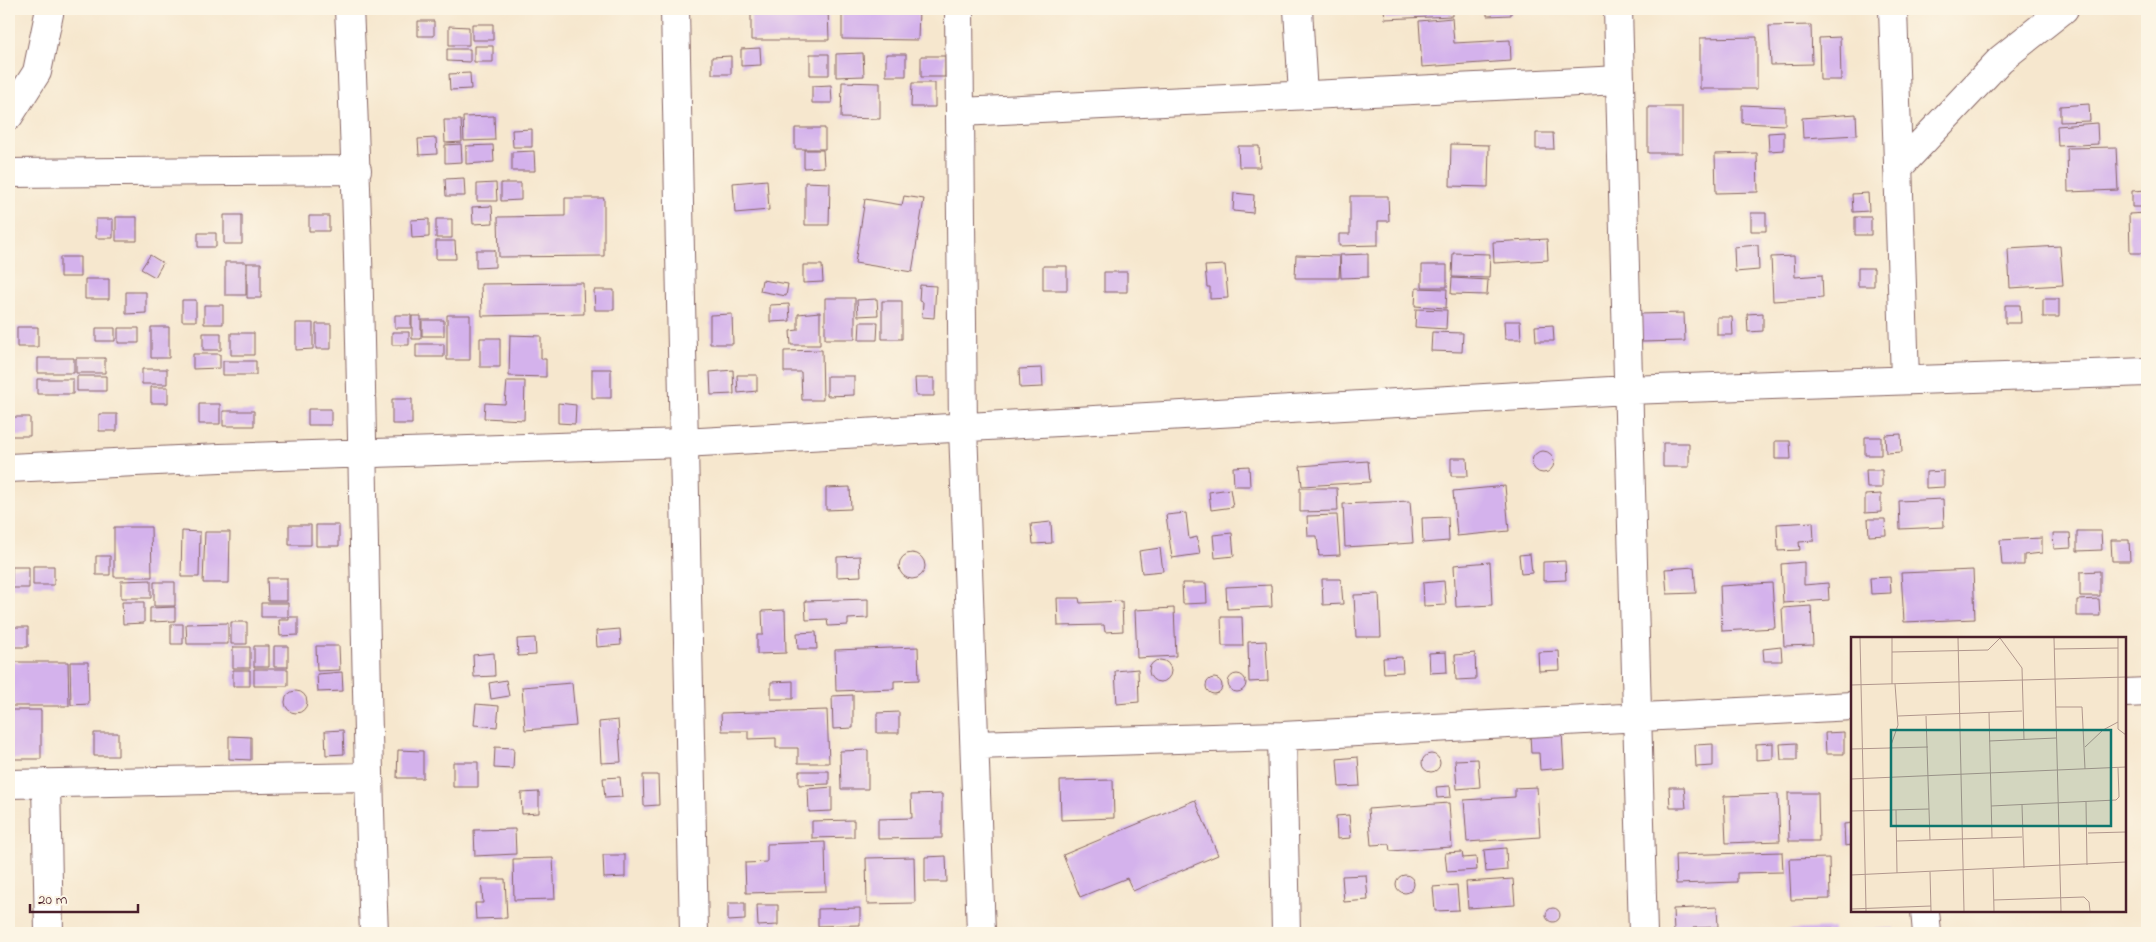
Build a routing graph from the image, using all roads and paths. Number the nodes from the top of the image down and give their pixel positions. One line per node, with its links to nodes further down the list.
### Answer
1 (50, 9): 12 (street)
2 (349, 9): 14 (street)
3 (675, 9): 20 (street)
4 (959, 9): 11 (street)
5 (1298, 9): 10 (street)
6 (1618, 9): 9 (street)
7 (1893, 9): 13 (street)
8 (2064, 9): 13 (street)
9 (1620, 80): 10 (street); 18 (street)
10 (1303, 95): 11 (street)
11 (960, 112): 19 (street)
12 (9, 116)
13 (1898, 168): 17 (street)
14 (357, 170): 15 (street); 21 (street)
15 (9, 174)
16 (2147, 372): 17 (street)
17 (1905, 379): 18 (street)
18 (1628, 390): 19 (street); 26 (street)
19 (963, 428): 20 (street); 28 (street)
20 (683, 443): 21 (street); 35 (street)
21 (363, 454): 22 (street); 29 (street)
22 (9, 468)
23 (2147, 692): 24 (street)
24 (2126, 693)
25 (1851, 706): 26 (street)
26 (1636, 717): 27 (street); 38 (street)
27 (1282, 736): 28 (street); 37 (street)
28 (976, 745): 36 (street)
29 (368, 776): 30 (street); 34 (street)
30 (46, 783): 31 (street); 33 (street)
31 (9, 784)
32 (1925, 912): 39 (street)
33 (49, 933)
34 (374, 933)
35 (694, 933)
36 (981, 933)
37 (1286, 933)
38 (1643, 933)
39 (1927, 933)

